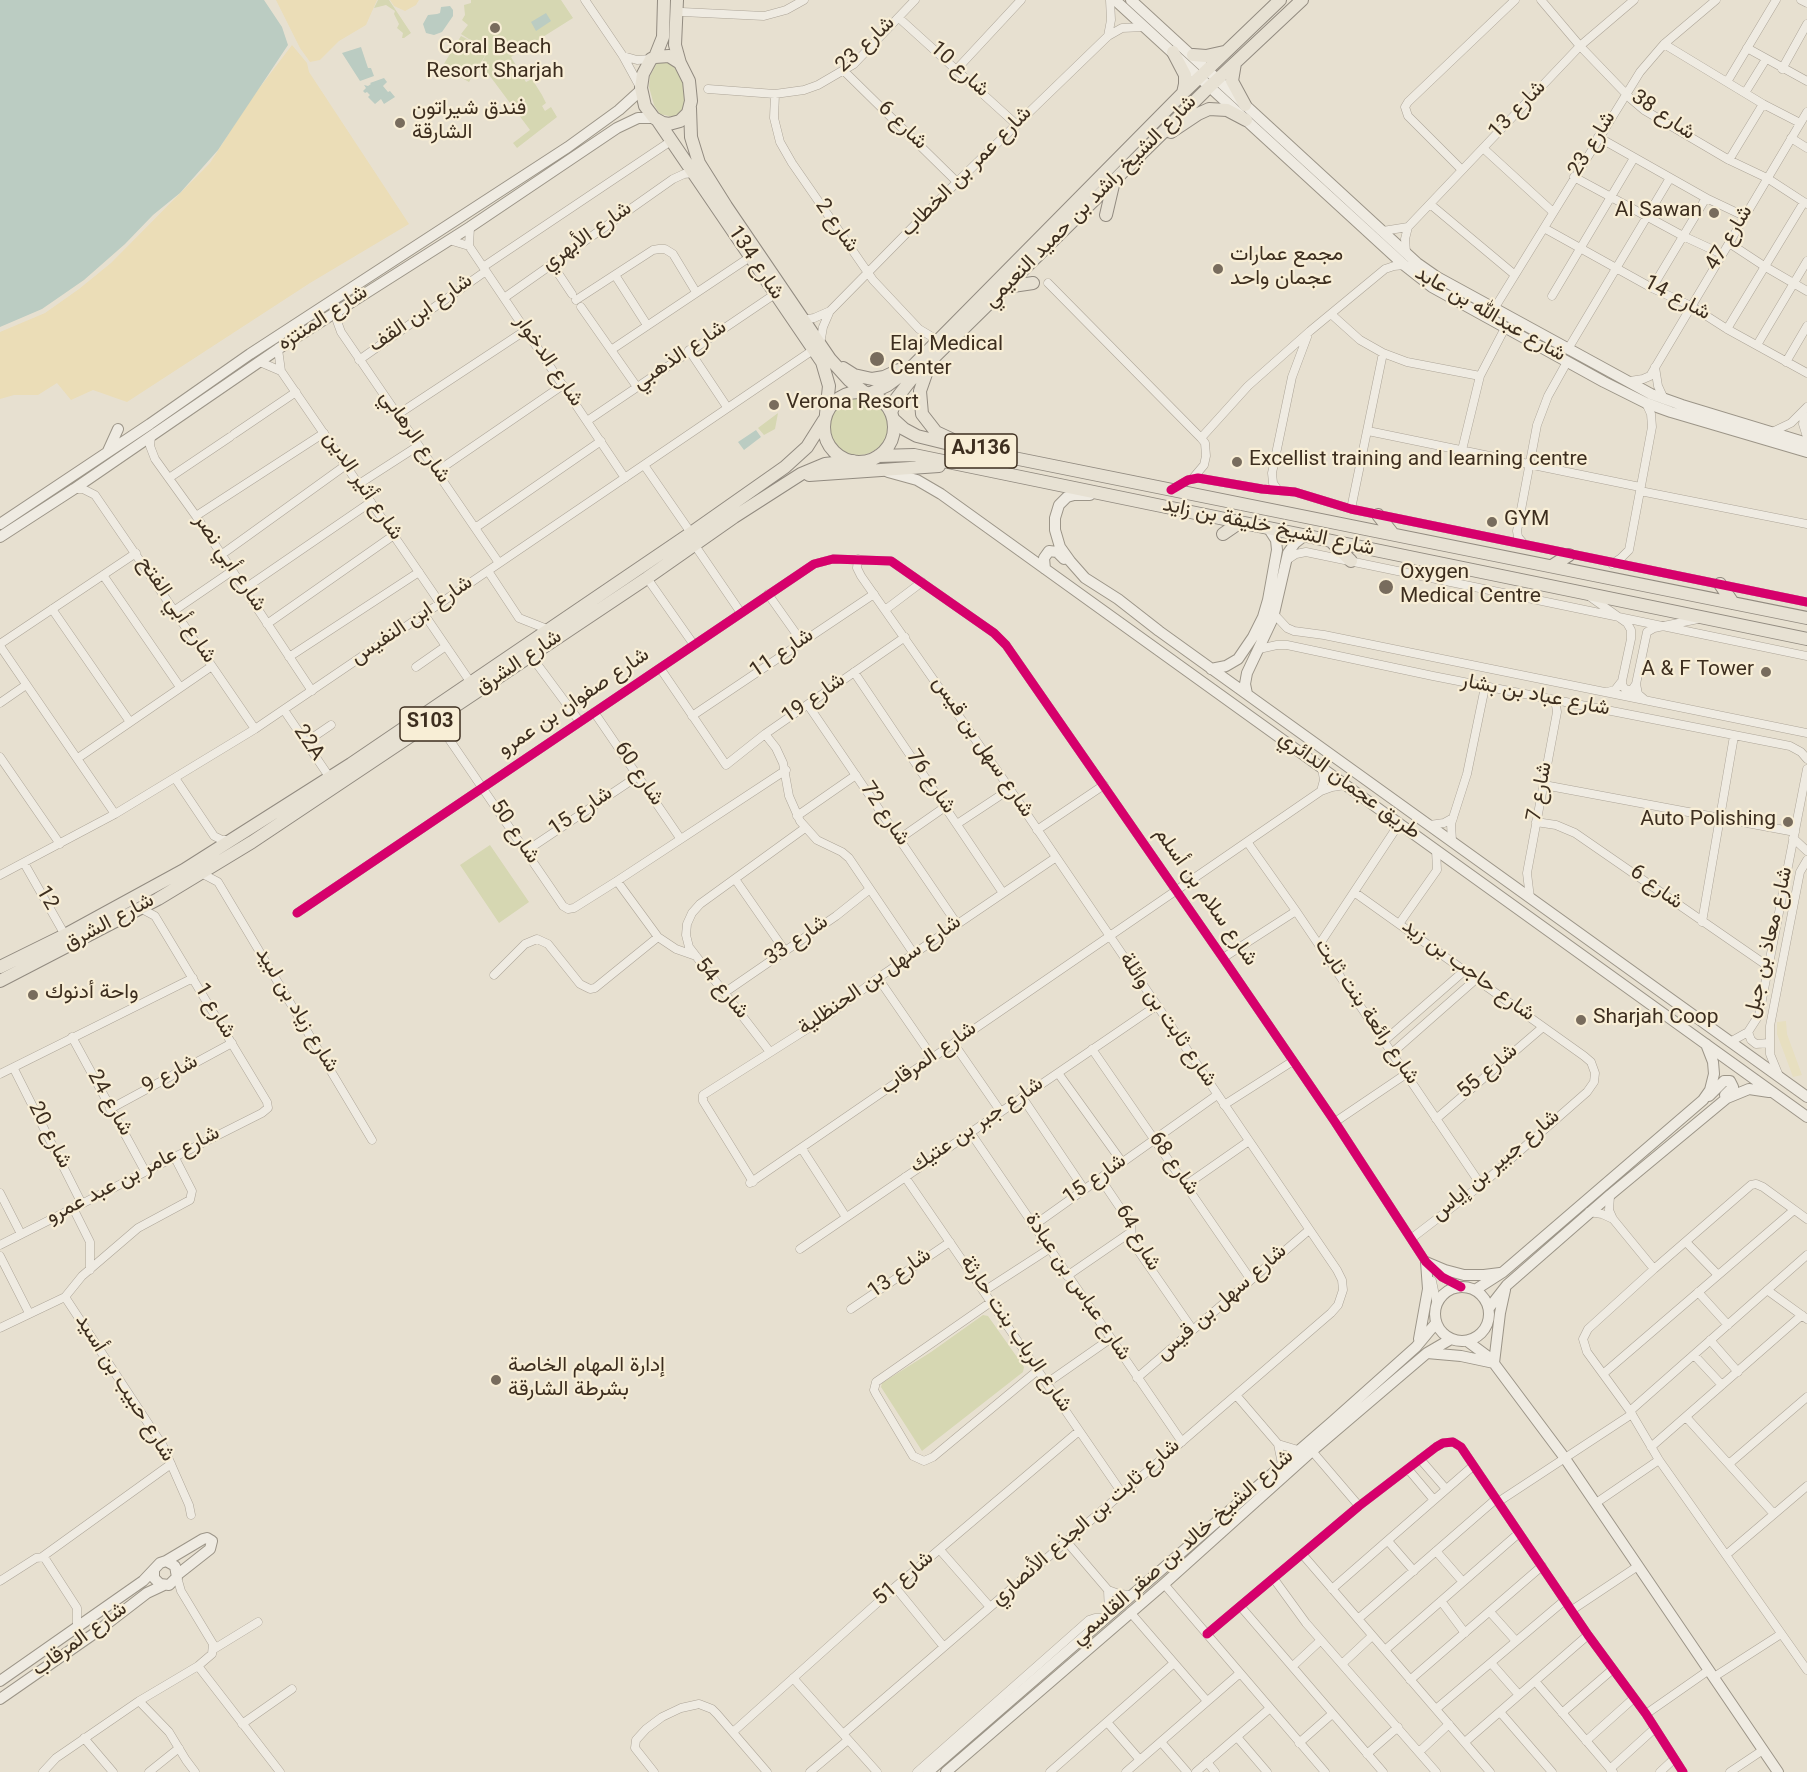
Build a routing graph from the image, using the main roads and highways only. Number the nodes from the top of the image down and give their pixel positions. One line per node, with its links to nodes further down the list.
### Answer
1 (664, 0): 11 (main road)
2 (677, 0): 13 (main road)
3 (1113, 0): 8 (main road, شارع عبدالله بن عابد)
4 (1131, 0): 10 (main road, شارع عبدالله بن عابد)
5 (1302, 0): 12 (main road, شارع الشيخ راشد بن حميد النعيمي)
6 (1276, 2): 9 (main road, شارع الشيخ راشد بن حميد النعيمي)
7 (682, 6): 24 (main road)
8 (1173, 52): 14 (main road, شارع عبدالله بن عابد); 17 (main road)
9 (1225, 52): 10 (main road); 14 (main road, شارع الشيخ راشد بن حميد النعيمي)
10 (1193, 56): 14 (main road, شارع عبدالله بن عابد)
11 (653, 58): 13 (main road); 16 (main road)
12 (1236, 62): 15 (main road, شارع الشيخ راشد بن حميد النعيمي); 18 (main road)
13 (680, 63): 19 (main road)
14 (1203, 73): 15 (main road, شارع عبدالله بن عابد); 17 (main road, شارع الشيخ راشد بن حميد النعيمي)
15 (1214, 83): 18 (main road, شارع عبدالله بن عابد); 21 (main road, شارع عبدالله بن عابد); 22 (main road, شارع الشيخ راشد بن حميد النعيمي)
16 (641, 89): 20 (main road); 23 (main road, شارع المنتزه)
17 (1183, 93): 30 (main road, شارع الشيخ راشد بن حميد النعيمي)
18 (1245, 105): 38 (main road, شارع عبدالله بن عابد)
19 (690, 108): 20 (main road); 24 (main road, شارع 134)
20 (656, 119): 24 (main road, شارع 134); 26 (main road, شارع المنتزه)
21 (1246, 120): 22 (main road); 39 (main road, شارع عبدالله بن عابد)
22 (1154, 141): 25 (main road, شارع الشيخ راشد بن حميد النعيمي)
23 (533, 170): 26 (main road); 40 (main road, شارع المنتزه)
24 (698, 172): 31 (main road, شارع 134); 31 (main road, شارع 134)
25 (1114, 180): 27 (main road); 29 (main road, شارع الشيخ راشد بن حميد النعيمي)
26 (496, 210): 49 (main road, شارع المنتزه)
27 (1106, 215)
28 (1033, 283): 29 (main road)
29 (1006, 287): 33 (main road, شارع الشيخ راشد بن حميد النعيمي)
30 (976, 301): 32 (main road); 34 (main road, شارع الشيخ راشد بن حميد النعيمي)
31 (817, 347): 32 (main road, شارع 134); 36 (main road, شارع 134)
32 (830, 358): 34 (main road, شارع 134)
33 (934, 358): 35 (main road, شارع الشيخ راشد بن حميد النعيمي); 44 (main road)
34 (867, 393): 35 (main road); 36 (main road)
35 (892, 416): 41 (main road); 44 (main road, شارع الشيخ خليفة بن زايد / AJ136)
36 (825, 417): 42 (main road); 61 (main road, شارع الشرق / S103)
37 (118, 429): 40 (main road)
38 (1807, 442)
39 (1807, 452)
40 (105, 454): 43 (main road, شارع المنتزه)
41 (878, 456): 42 (main road); 46 (main road, شارع الشيخ خليفة بن زايد / AJ136)
42 (854, 461): 48 (main road, شارع الشرق / S103)
43 (81, 469): 49 (main road); 51 (main road, شارع المنتزه)
44 (1074, 470): 46 (main road); 58 (main road, شارع الشيخ خليفة بن زايد / AJ136)
45 (882, 471): 47 (main road); 48 (main road); 67 (main road, طريق عجمان الدائري)
46 (996, 472): 47 (main road, شارع الشيخ خليفة بن زايد / AJ136)
47 (1037, 480): 50 (main road, شارع الشيخ خليفة بن زايد / AJ136)
48 (788, 482): 61 (main road, شارع الشرق / S103)
49 (74, 489): 53 (main road, شارع المنتزه)
50 (1109, 495): 54 (main road, شارع الشيخ خليفة بن زايد / AJ136); 68 (main road, طريق عجمان الدائري)
51 (34, 501): 53 (main road); 55 (main road, شارع المنتزه)
52 (1378, 515): 58 (main road)
53 (23, 521): 60 (main road, شارع المنتزه)
54 (1239, 523): 56 (main road, شارع الشيخ خليفة بن زايد / AJ136); 57 (main road)
55 (0, 524)
56 (1269, 529): 59 (main road, شارع الشيخ خليفة بن زايد / AJ136); 65 (main road)
57 (1223, 534)
58 (1393, 534): 66 (main road, شارع الشيخ خليفة بن زايد / AJ136)
59 (1304, 536): 62 (main road, شارع الشيخ خليفة بن زايد / AJ136); 65 (main road)
60 (0, 537)
61 (693, 539): 74 (main road, شارع الشرق / S103); 76 (main road, شارع الشرق / S103)
62 (1332, 542): 64 (main road); 75 (main road, شارع الشيخ خليفة بن زايد / AJ136)
63 (1569, 555): 66 (main road)
64 (1351, 561)
65 (1282, 565): 77 (main road); 79 (main road)
66 (1552, 566): 70 (main road, شارع الشيخ خليفة بن زايد / AJ136)
67 (1045, 569): 68 (main road); 83 (main road, طريق عجمان الدائري)
68 (1091, 582): 78 (main road, طريق عجمان الدائري)
69 (1720, 584): 70 (main road)
70 (1732, 603): 71 (main road, شارع الشيخ خليفة بن زايد / AJ136)
71 (1759, 608): 72 (main road, شارع الشيخ خليفة بن زايد); 73 (main road, شارع الشيخ خليفة بن زايد / AJ136)
72 (1807, 614)
73 (1807, 618)
74 (542, 633): 76 (main road); 81 (main road, شارع الشرق / S103)
75 (1805, 639)
76 (531, 656): 82 (main road, شارع الشرق / S103)
77 (1234, 662): 78 (main road); 79 (main road)
78 (1211, 669): 80 (main road, طريق عجمان الدائري)
79 (1247, 673): 80 (main road)
80 (1247, 694): 85 (main road, طريق عجمان الدائري)
81 (0, 967)
82 (0, 981)
83 (1705, 1043): 84 (main road, طريق عجمان الدائري); 86 (main road)
84 (1776, 1095): 87 (main road); 88 (main road, طريق عجمان الدائري)
85 (1807, 1097)
86 (1702, 1100): 87 (main road); 89 (main road)
87 (1711, 1111): 90 (main road)
88 (1807, 1117)
89 (1503, 1272): 91 (main road); 97 (main road)
90 (1506, 1285): 92 (main road); 99 (main road)
91 (1475, 1290): 92 (main road); 93 (main road)
92 (1488, 1308): 94 (main road)
93 (1436, 1323): 95 (main road); 97 (main road, شارع الشيخ خالد بن صقر القاسمي)
94 (1486, 1326): 96 (main road); 99 (main road)
95 (1451, 1339): 96 (main road); 98 (main road, شارع الشيخ خالد بن صقر القاسمي)
96 (1467, 1341): 99 (main road)
97 (1416, 1347): 100 (main road, شارع الشيخ خالد بن صقر القاسمي)
98 (1427, 1353): 99 (main road); 102 (main road, شارع الشيخ خالد بن صقر القاسمي)
99 (1494, 1363): 110 (main road)
100 (1192, 1542): 102 (main road); 108 (main road, شارع الشيخ خالد بن صقر القاسمي)
101 (166, 1562): 103 (main road); 104 (main road); 104 (main road)
102 (1185, 1564): 109 (main road, شارع الشيخ خالد بن صقر القاسمي)
103 (154, 1570): 105 (main road); 106 (main road, شارع المرقاب)
104 (177, 1576): 105 (main road)
105 (165, 1585): 107 (main road, شارع المرقاب)
106 (0, 1681)
107 (0, 1699)
108 (928, 1772)
109 (946, 1772)
110 (1778, 1772)

